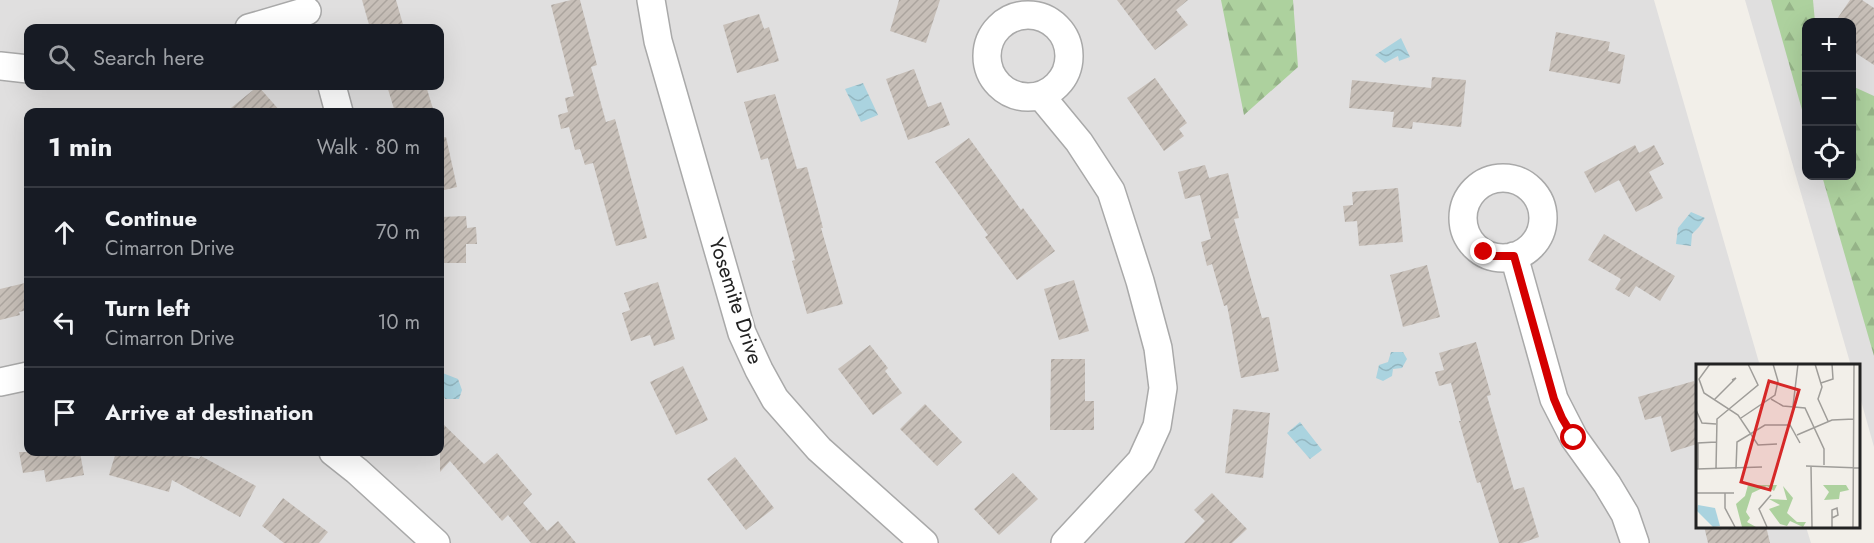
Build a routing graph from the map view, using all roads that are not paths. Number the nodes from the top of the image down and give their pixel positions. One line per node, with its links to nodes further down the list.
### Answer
1 (651, 0): 14 (street, Yosemite Drive)
2 (308, 13): 3 (street)
3 (265, 24)
4 (0, 66): 5 (street)
5 (24, 69)
6 (333, 90): 8 (street)
7 (1041, 96): 15 (street)
8 (338, 108)
9 (1514, 256): 16 (street)
10 (24, 377): 11 (street)
11 (0, 382)
12 (338, 456): 13 (street)
13 (436, 543)
14 (924, 543)
15 (1065, 543)
16 (1635, 543)

